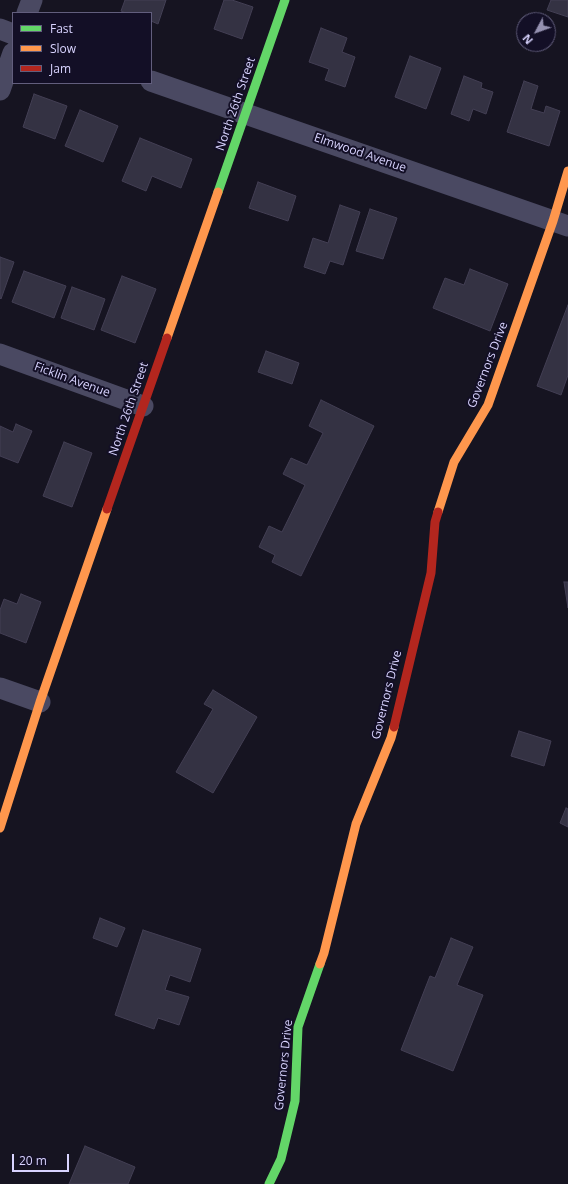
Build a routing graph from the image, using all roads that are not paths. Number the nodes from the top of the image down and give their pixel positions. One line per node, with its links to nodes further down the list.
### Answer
1 (32, 0): 3 (street)
2 (286, 0): 9 (street, North 26th Street)
3 (27, 12)
4 (0, 29): 5 (street)
5 (12, 34)
6 (12, 56): 8 (street)
7 (152, 81): 9 (street, Elmwood Avenue)
8 (0, 90)
9 (246, 114): 11 (street, Elmwood Avenue); 13 (street, North 26th Street)
10 (568, 171): 11 (street, Governors Drive)
11 (560, 223): 17 (street, Governors Drive)
12 (0, 354): 13 (street, Ficklin Avenue)
13 (143, 406): 15 (street, North 26th Street)
14 (0, 688): 15 (street)
15 (40, 702): 16 (street, North 26th Street)
16 (0, 828)
17 (269, 1184)

